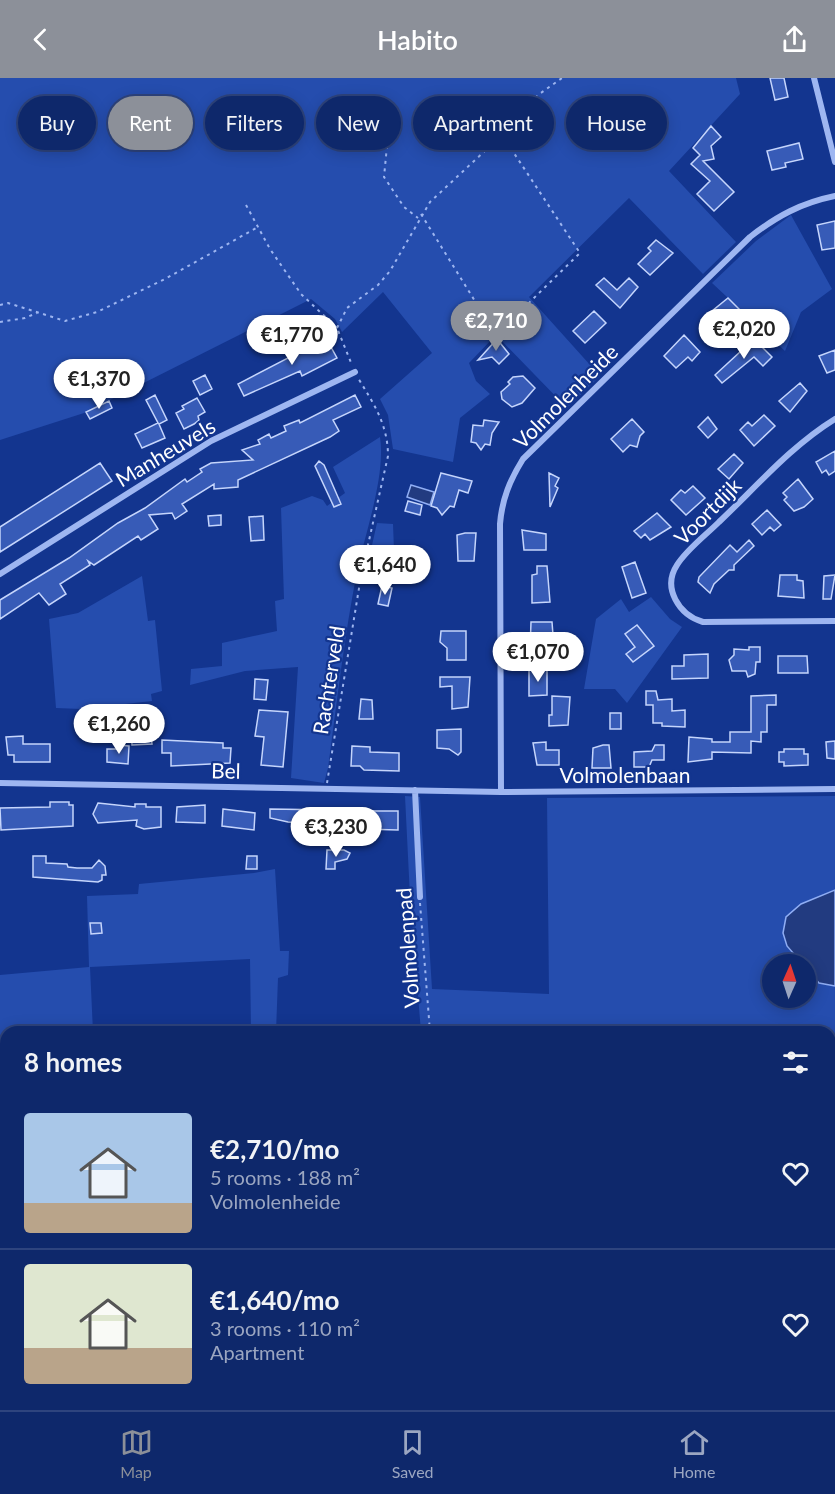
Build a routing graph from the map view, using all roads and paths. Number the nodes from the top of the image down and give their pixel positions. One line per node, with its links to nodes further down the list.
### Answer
1 (562, 78): 3 (path)
2 (814, 78): 7 (street)
3 (537, 96)
4 (387, 150): 11 (path)
5 (486, 150): 10 (path)
6 (512, 150): 10 (path)
7 (835, 162)
8 (835, 196): 25 (street, Volmolenheide)
9 (246, 205): 12 (path)
10 (421, 214): 11 (path)
11 (418, 218): 16 (path)
12 (258, 227): 14 (path); 16 (path)
13 (0, 305): 14 (path)
14 (37, 313): 15 (path)
15 (0, 322)
16 (337, 328): 17 (path, Rachterveld)
17 (355, 372): 19 (street, Manheuvels); 22 (path, Rachterveld)
18 (835, 419): 20 (street, Voortdijk)
19 (0, 574)
20 (835, 621)
21 (0, 783): 22 (street, Bel)
22 (326, 788): 24 (street, Bel)
23 (835, 789): 25 (street, Volmolenbaan)
24 (415, 790): 25 (street, Volmolenbaan); 26 (street, Volmolenpad)
25 (501, 792)
26 (420, 897): 27 (path, Volmolenpad)
27 (430, 1026)

